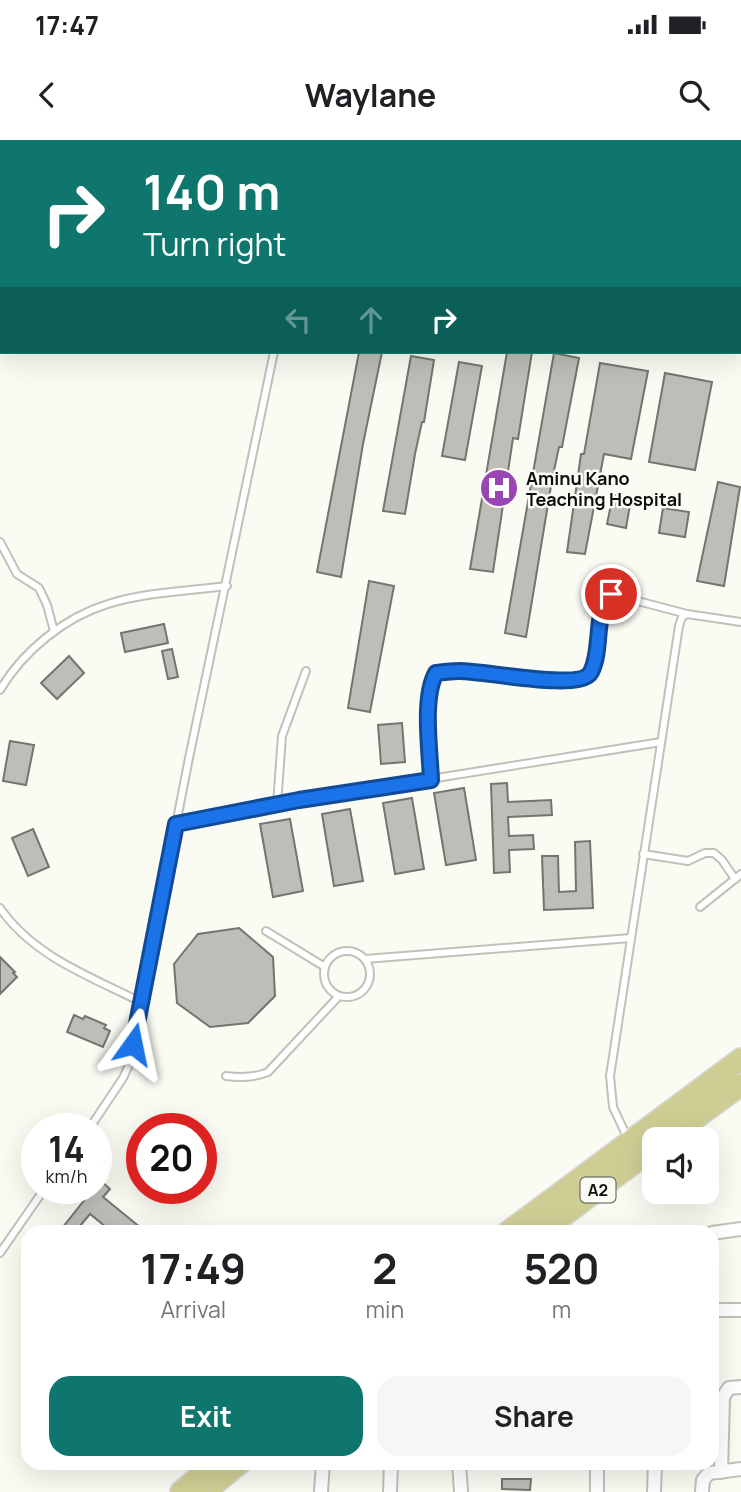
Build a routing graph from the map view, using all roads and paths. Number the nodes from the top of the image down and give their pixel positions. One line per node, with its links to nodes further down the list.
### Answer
1 (274, 354): 3 (lane)
2 (0, 542): 6 (lane)
3 (226, 586): 6 (lane); 12 (lane)
4 (687, 614): 5 (lane); 9 (lane); 10 (lane)
5 (741, 622)
6 (54, 631): 8 (lane)
7 (306, 671): 11 (lane)
8 (0, 690)
9 (661, 742): 10 (lane); 13 (lane)
10 (431, 780): 11 (lane)
11 (277, 804): 12 (lane)
12 (176, 824): 22 (lane)
13 (643, 854): 14 (lane); 18 (lane)
14 (738, 876): 15 (lane)
15 (700, 907)
16 (0, 908): 22 (lane)
17 (266, 931): 20 (lane)
18 (631, 938): 19 (lane); 28 (lane)
19 (365, 959): 20 (lane); 21 (lane)
20 (325, 967): 21 (lane)
21 (339, 996): 24 (lane)
22 (141, 1002): 26 (lane)
23 (741, 1059): 28 (highway, A2)
24 (226, 1076)
25 (741, 1085): 27 (highway)
26 (100, 1113)
27 (683, 1127)
28 (629, 1142): 31 (highway, A2)
29 (642, 1158): 32 (highway, A2)
30 (34, 1204): 35 (lane)
31 (517, 1225)
32 (551, 1225)
33 (741, 1229): 34 (street)
34 (719, 1232)
35 (0, 1253)
36 (719, 1310): 37 (street)
37 (741, 1310)
38 (741, 1387): 47 (street)
39 (741, 1469): 47 (street)
40 (207, 1470): 48 (highway)
41 (232, 1470): 49 (highway)
42 (323, 1470): 50 (street)
43 (391, 1470): 51 (street)
44 (459, 1470): 52 (street)
45 (597, 1470): 53 (street)
46 (654, 1470): 54 (street)
47 (721, 1472): 55 (street)
48 (181, 1492)
49 (205, 1492)
50 (321, 1492)
51 (390, 1492)
52 (461, 1492)
53 (597, 1492)
54 (654, 1492)
55 (702, 1492)

